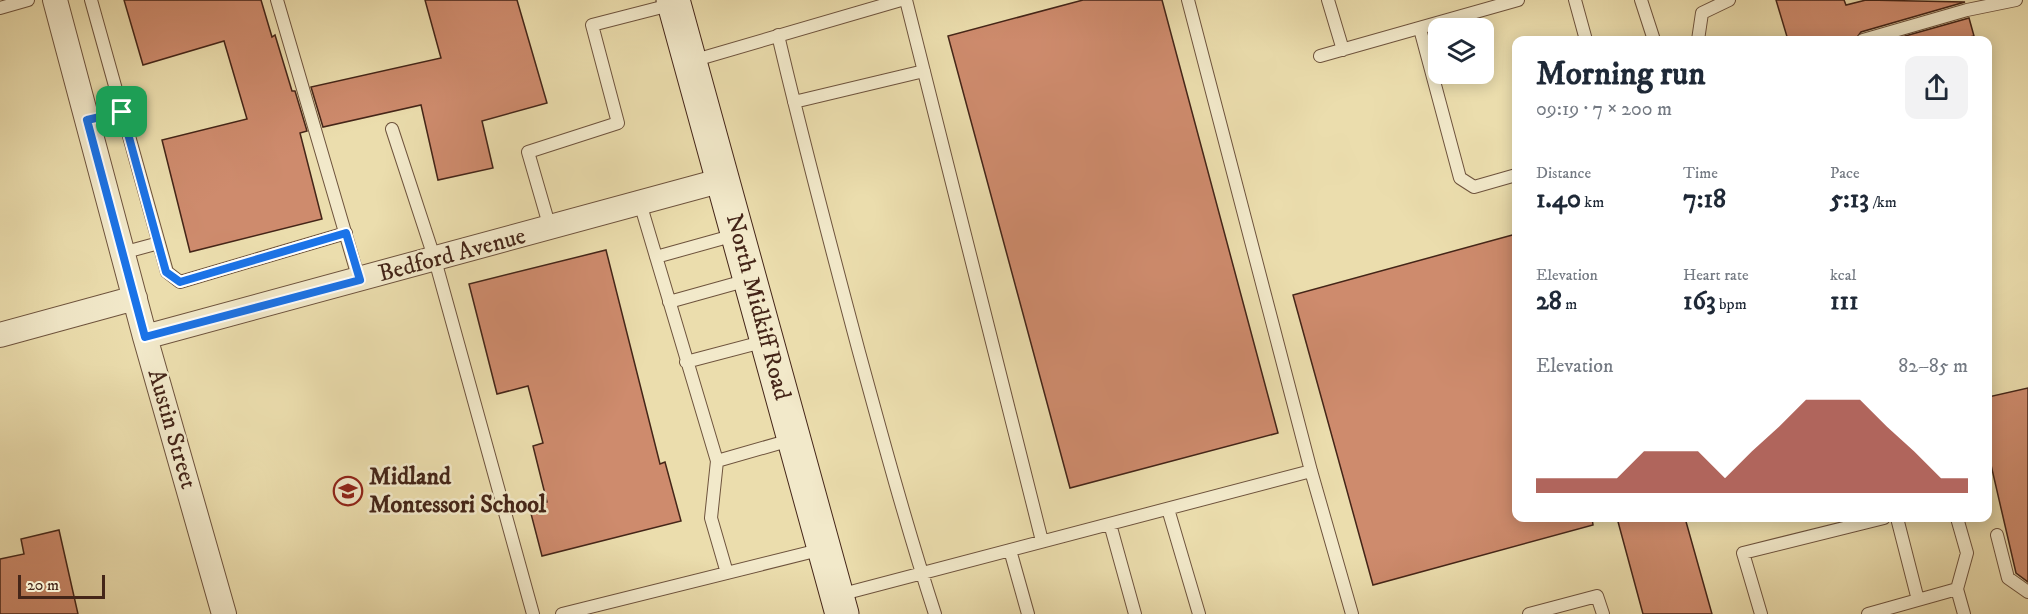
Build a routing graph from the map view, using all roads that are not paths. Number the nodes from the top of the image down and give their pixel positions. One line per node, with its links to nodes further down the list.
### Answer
1 (28, 0): 16 (lane)
2 (55, 0): 29 (street, Austin Street)
3 (91, 0): 28 (lane)
4 (277, 0): 35 (lane)
5 (901, 0): 18 (lane)
6 (906, 0): 26 (lane)
7 (1188, 0): 51 (lane)
8 (1328, 0): 23 (lane)
9 (1518, 0): 17 (lane)
10 (1575, 0): 19 (lane)
11 (1641, 0): 20 (lane)
12 (1729, 0): 21 (lane)
13 (2016, 0): 15 (lane); 22 (lane)
14 (673, 2): 25 (main road, North Midkiff Road); 34 (lane)
15 (2028, 6)
16 (0, 8)
17 (1420, 29): 23 (lane); 31 (lane)
18 (778, 35): 25 (lane); 27 (lane)
19 (1585, 36)
20 (1653, 36)
21 (1699, 36)
22 (1877, 36)
23 (1343, 50): 24 (lane)
24 (1320, 56)
25 (690, 62): 32 (main road, North Midkiff Road)
26 (924, 71): 27 (lane); 58 (lane)
27 (794, 102): 62 (lane)
28 (122, 112): 29 (lane); 37 (lane)
29 (87, 120): 38 (street, Austin Street)
30 (392, 129): 40 (lane)
31 (1512, 176)
32 (723, 180): 33 (street, Bedford Avenue); 36 (main road, North Midkiff Road)
33 (640, 203): 34 (street, Bedford Avenue); 39 (lane)
34 (550, 228): 40 (street, Bedford Avenue)
35 (346, 233): 37 (lane); 42 (lane)
36 (738, 234): 39 (lane); 41 (main road, North Midkiff Road)
37 (159, 243): 38 (lane)
38 (122, 253): 43 (street, Austin Street)
39 (656, 258): 44 (lane)
40 (435, 260): 42 (street, Bedford Avenue); 68 (lane)
41 (750, 279): 44 (lane); 47 (main road, North Midkiff Road)
42 (360, 280): 46 (street, Bedford Avenue)
43 (135, 298): 45 (street); 46 (street, Austin Street)
44 (669, 302): 48 (lane)
45 (0, 335)
46 (145, 337): 67 (street, Austin Street)
47 (767, 340): 48 (lane); 49 (main road, North Midkiff Road)
48 (686, 362): 50 (lane)
49 (794, 439): 50 (lane); 59 (main road, North Midkiff Road)
50 (717, 461): 61 (lane)
51 (1311, 471): 52 (lane); 74 (lane)
52 (1168, 508): 56 (lane); 73 (lane)
53 (1868, 522): 77 (lane)
54 (1898, 522): 65 (lane)
55 (1958, 522): 63 (lane)
56 (1110, 524): 58 (lane); 72 (lane)
57 (1997, 535): 64 (lane)
58 (1042, 542): 60 (lane)
59 (824, 549): 61 (lane); 66 (main road, North Midkiff Road)
60 (1010, 550): 62 (lane); 71 (lane)
61 (727, 573): 69 (lane)
62 (922, 573): 66 (lane); 70 (lane)
63 (1957, 589): 65 (lane); 79 (lane)
64 (2028, 592)
65 (1918, 600): 78 (lane)
66 (840, 605)
67 (224, 614)
68 (533, 614)
69 (562, 614)
70 (935, 614)
71 (1028, 614)
72 (1135, 614)
73 (1198, 614)
74 (1352, 614)
75 (1529, 614): 76 (lane)
76 (1603, 614)
77 (1761, 614)
78 (1868, 614)
79 (1964, 614)

